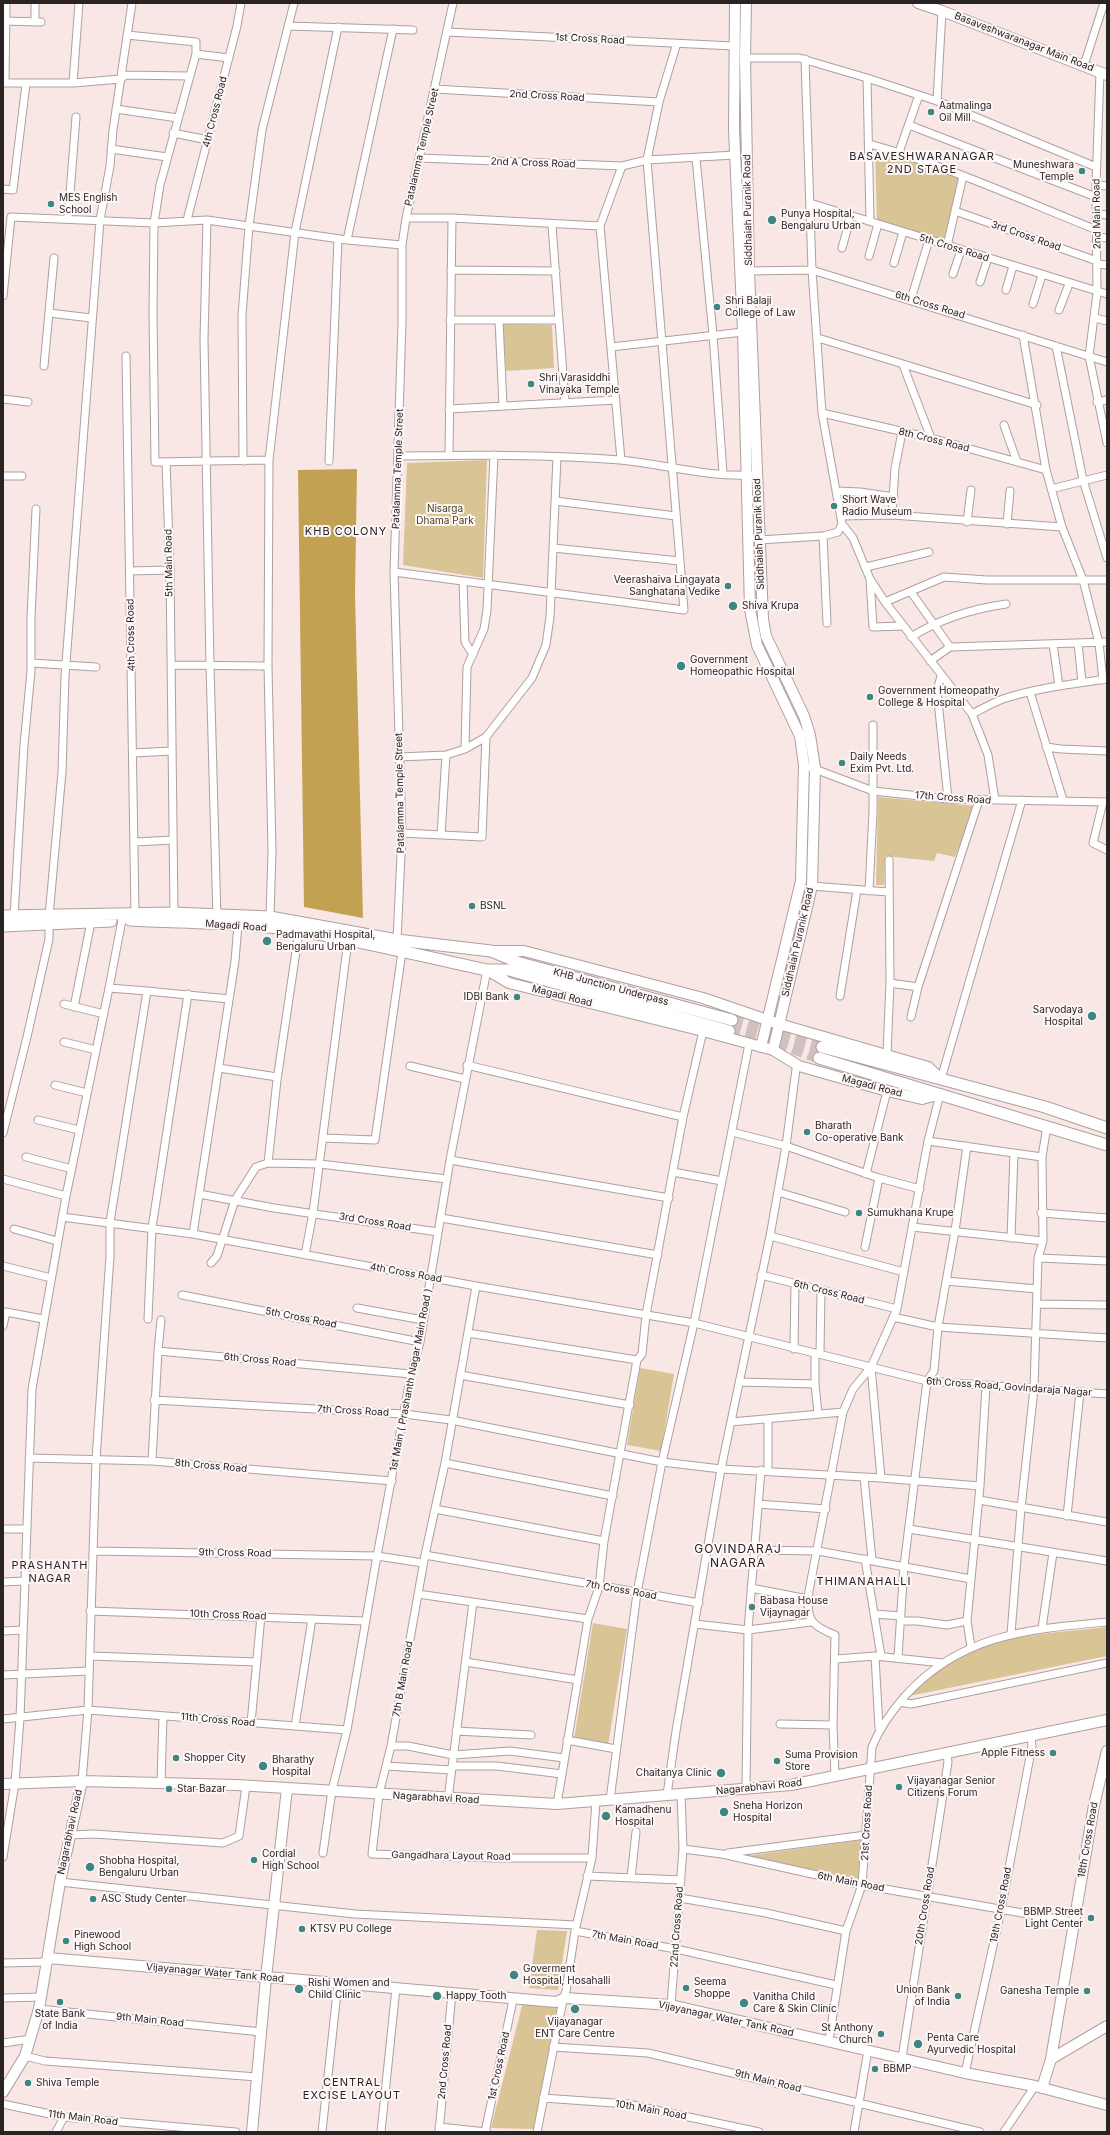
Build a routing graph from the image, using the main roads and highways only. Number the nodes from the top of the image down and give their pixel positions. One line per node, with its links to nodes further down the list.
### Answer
1 (735, 3): 12 (main road, Siddhaiah Puranik Road)
2 (746, 3): 13 (main road, Siddhaiah Puranik Road)
3 (918, 3): 4 (main road, Basaveshwaranagar Main Road)
4 (1103, 73)
5 (8, 917): 7 (main road, Magadi Road)
6 (217, 919): 7 (main road, Magadi Road); 7 (main road, Magadi Road); 9 (main road, Magadi Road); 10 (main road, Magadi Road)
7 (49, 921): 8 (main road, Magadi Road)
8 (3, 926)
9 (491, 951): 11 (main road, KHB Junction Underpass); 12 (main road, Magadi Road)
10 (487, 970): 14 (main road, KHB Junction Underpass); 15 (main road, Magadi Road)
11 (732, 1020)
12 (769, 1020): 13 (main road, Magadi Road); 15 (main road, Siddhaiah Puranik Road)
13 (779, 1024): 17 (main road, Siddhaiah Puranik Road); 19 (main road, Magadi Road)
14 (729, 1031)
15 (762, 1047): 17 (main road, Magadi Road)
16 (822, 1047): 19 (main road)
17 (773, 1050): 20 (main road, Magadi Road)
18 (819, 1058): 20 (main road)
19 (941, 1079): 21 (main road, Magadi Road)
20 (940, 1094): 22 (main road)
21 (1107, 1128)
22 (1107, 1145)
23 (1107, 1720): 28 (main road, Nagarabhavi Road)
24 (1106, 1755): 25 (main road); 32 (main road, 18th Cross Road)
25 (1107, 1771)
26 (82, 1781): 27 (main road); 28 (main road, Nagarabhavi Road); 29 (main road, Nagarabhavi Road)
27 (3, 1784)
28 (287, 1788): 30 (main road)
29 (48, 1960): 30 (main road, Vijayanagar Water Tank Road); 34 (main road, Nagarabhavi Road)
30 (266, 1978): 33 (main road, Vijayanagar Water Tank Road); 36 (main road)
31 (1107, 2026): 32 (main road)
32 (1051, 2059): 33 (main road, 18th Cross Road)
33 (1038, 2087): 35 (main road, Vijayanagar Water Tank Road)
34 (3, 2092)
35 (1107, 2105)
36 (252, 2132)

